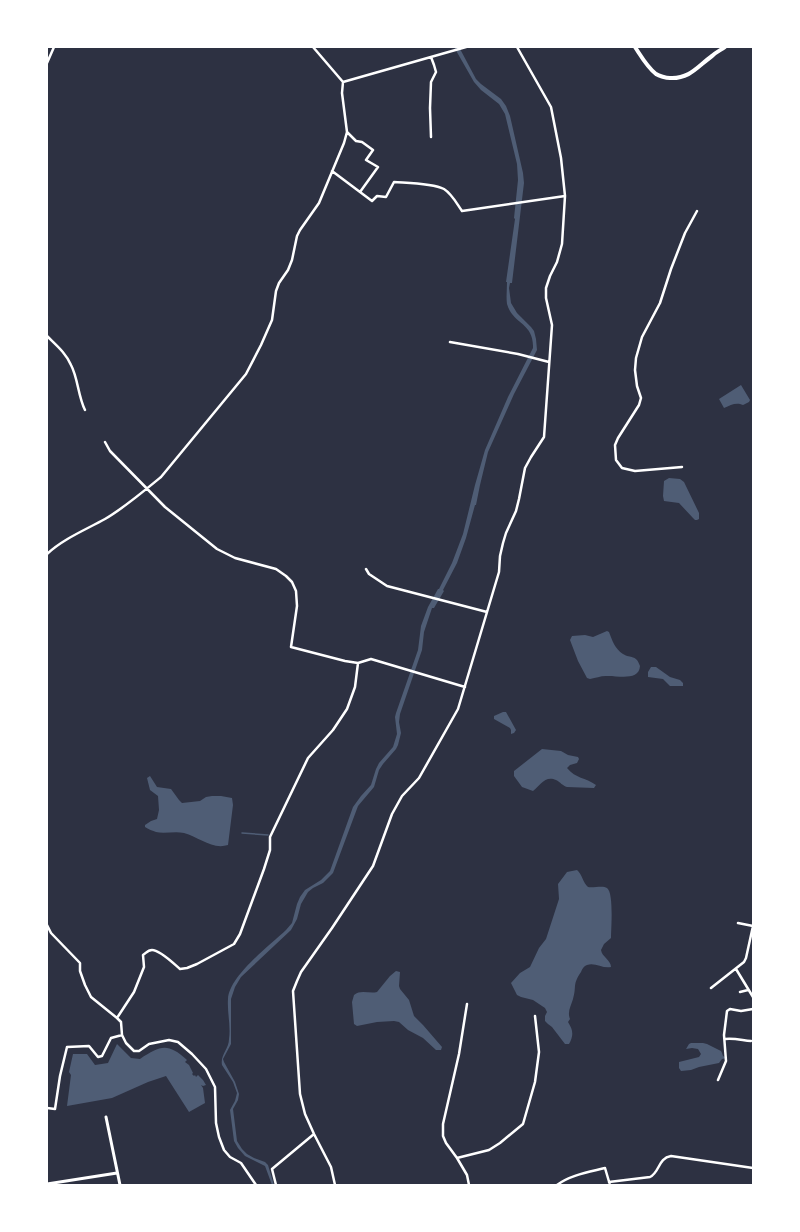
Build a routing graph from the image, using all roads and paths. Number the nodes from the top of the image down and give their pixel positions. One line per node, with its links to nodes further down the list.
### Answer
1 (54, 47): 8 (street)
2 (313, 47): 9 (street)
3 (466, 47): 7 (street)
4 (516, 47): 14 (street)
5 (635, 47): 6 (main road)
6 (725, 47)
7 (431, 57): 9 (street); 11 (street)
8 (47, 63)
9 (343, 82): 10 (street)
10 (347, 132): 12 (street); 13 (street)
11 (431, 137)
12 (332, 171): 13 (street); 22 (street)
13 (360, 192): 14 (street)
14 (566, 196): 18 (street)
15 (697, 212): 21 (street)
16 (47, 336): 19 (street)
17 (450, 342): 18 (street)
18 (549, 362): 25 (street)
19 (85, 410)
20 (105, 442): 22 (street)
21 (682, 467)
22 (147, 488): 23 (street); 26 (street)
23 (47, 554)
24 (366, 569): 25 (street)
25 (487, 612): 27 (street)
26 (358, 663): 27 (street); 39 (street)
27 (465, 688): 46 (street)
28 (738, 923): 30 (street)
29 (47, 925): 39 (street)
30 (753, 926): 31 (street)
31 (736, 969): 32 (street); 33 (street)
32 (711, 988)
33 (748, 990): 34 (street); 35 (street)
34 (740, 992)
35 (753, 997)
36 (468, 1004): 47 (street)
37 (753, 1009): 41 (street)
38 (535, 1016): 47 (street)
39 (117, 1018): 40 (street)
40 (122, 1035): 44 (street); 53 (street)
41 (725, 1038): 42 (street); 43 (street)
42 (751, 1042)
43 (718, 1080)
44 (47, 1108)
45 (106, 1117): 49 (street)
46 (314, 1134): 54 (street); 55 (street)
47 (457, 1158): 56 (street)
48 (753, 1168): 50 (street)
49 (117, 1173): 51 (street); 52 (street)
50 (609, 1183): 57 (street)
51 (47, 1184)
52 (120, 1185)
53 (256, 1185)
54 (276, 1185)
55 (335, 1185)
56 (469, 1185)
57 (557, 1185)

